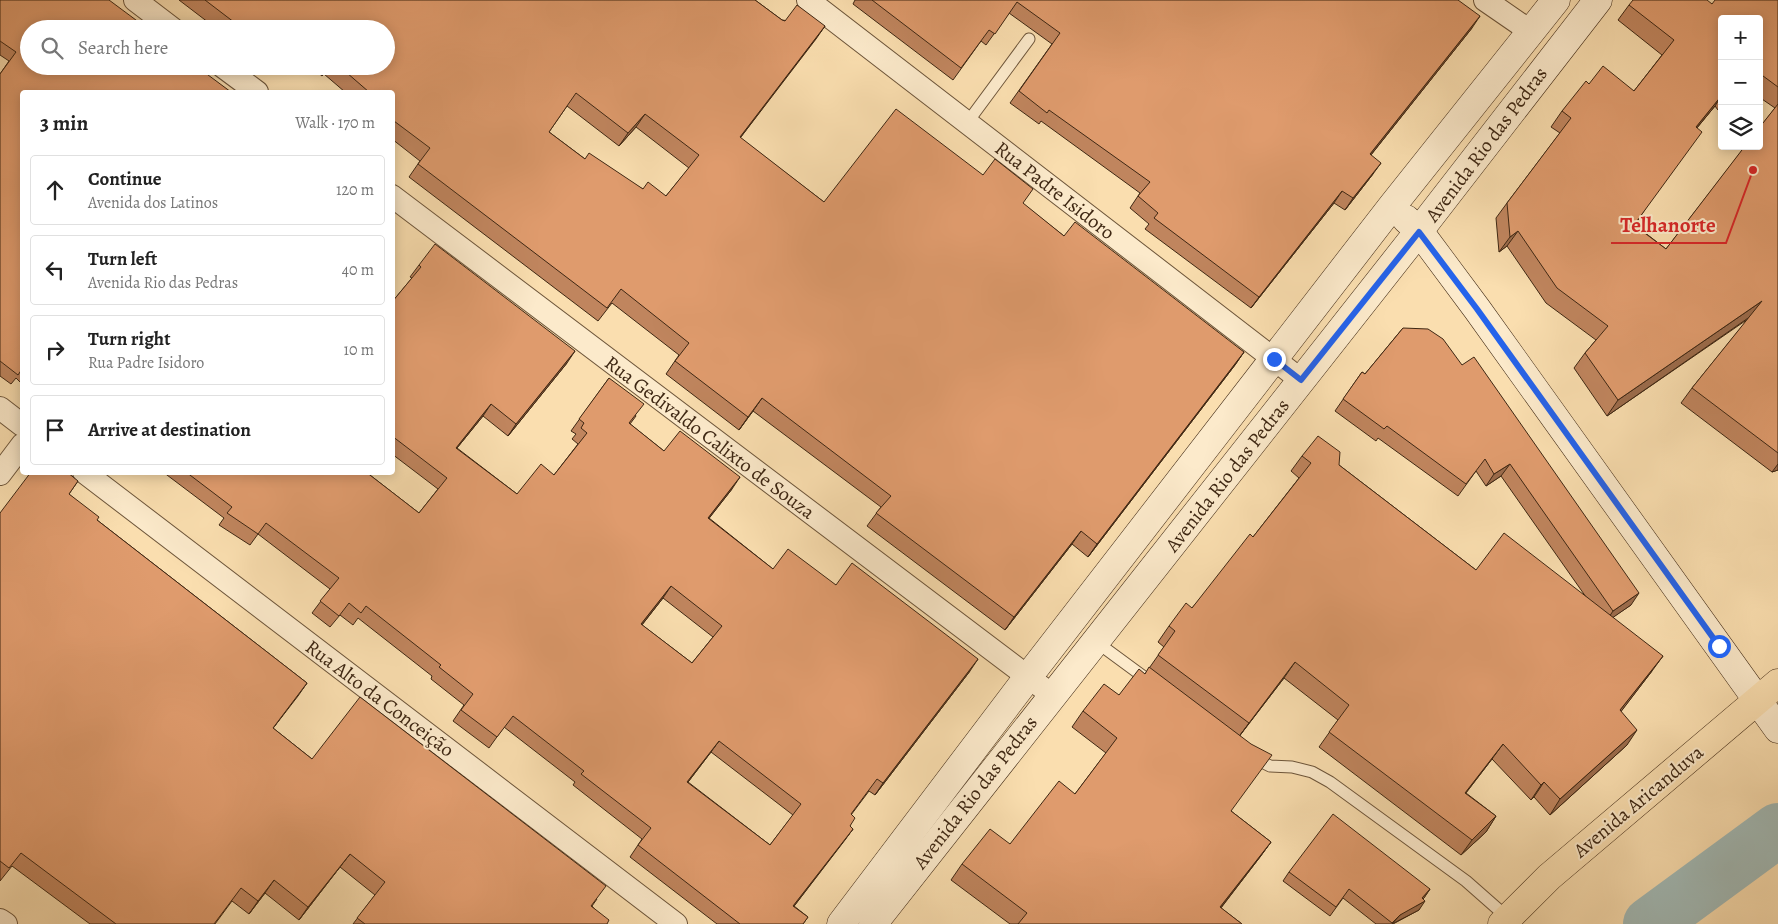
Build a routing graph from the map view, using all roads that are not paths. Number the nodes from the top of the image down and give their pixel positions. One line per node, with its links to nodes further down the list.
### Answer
1 (135, 0): 6 (street)
2 (808, 0): 11 (street, Rua Padre Isidoro)
3 (1485, 0): 7 (street)
4 (1556, 0): 7 (main road, Avenida Rio das Pedras)
5 (1598, 0): 14 (main road, Avenida Rio das Pedras)
6 (161, 20)
7 (1530, 32): 13 (main road, Avenida Rio das Pedras)
8 (1029, 39): 11 (lane)
9 (234, 75): 10 (street)
10 (254, 90)
11 (967, 122): 15 (street, Rua Padre Isidoro)
12 (395, 198): 23 (street, Rua Gedivaldo Calixto de Souza)
13 (1392, 206): 14 (main road); 15 (main road, Avenida Rio das Pedras)
14 (1419, 232): 16 (main road, Avenida Rio das Pedras); 27 (main road)
15 (1274, 359): 16 (street, Rua Padre Isidoro); 23 (main road, Avenida Rio das Pedras)
16 (1301, 380): 22 (main road, Avenida Rio das Pedras)
17 (0, 408): 18 (street)
18 (20, 423)
19 (20, 448): 20 (street)
20 (0, 474)
21 (88, 475): 33 (street, Rua Alto da Conceição)
22 (1095, 641): 25 (lane); 26 (main road, Avenida Rio das Pedras)
23 (1028, 677): 26 (street, Rua Gedivaldo Calixto de Souza); 34 (main road, Avenida Rio das Pedras)
24 (1778, 683): 27 (highway, Avenida Aricanduva)
25 (1158, 688)
26 (1052, 695): 35 (main road, Avenida Rio das Pedras)
27 (1757, 700): 28 (main road); 31 (highway, Avenida Aricanduva)
28 (1778, 729)
29 (1245, 753): 31 (lane)
30 (0, 920): 32 (street)
31 (1505, 921)
32 (6, 924)
33 (676, 924)
34 (841, 924)
35 (872, 924)

